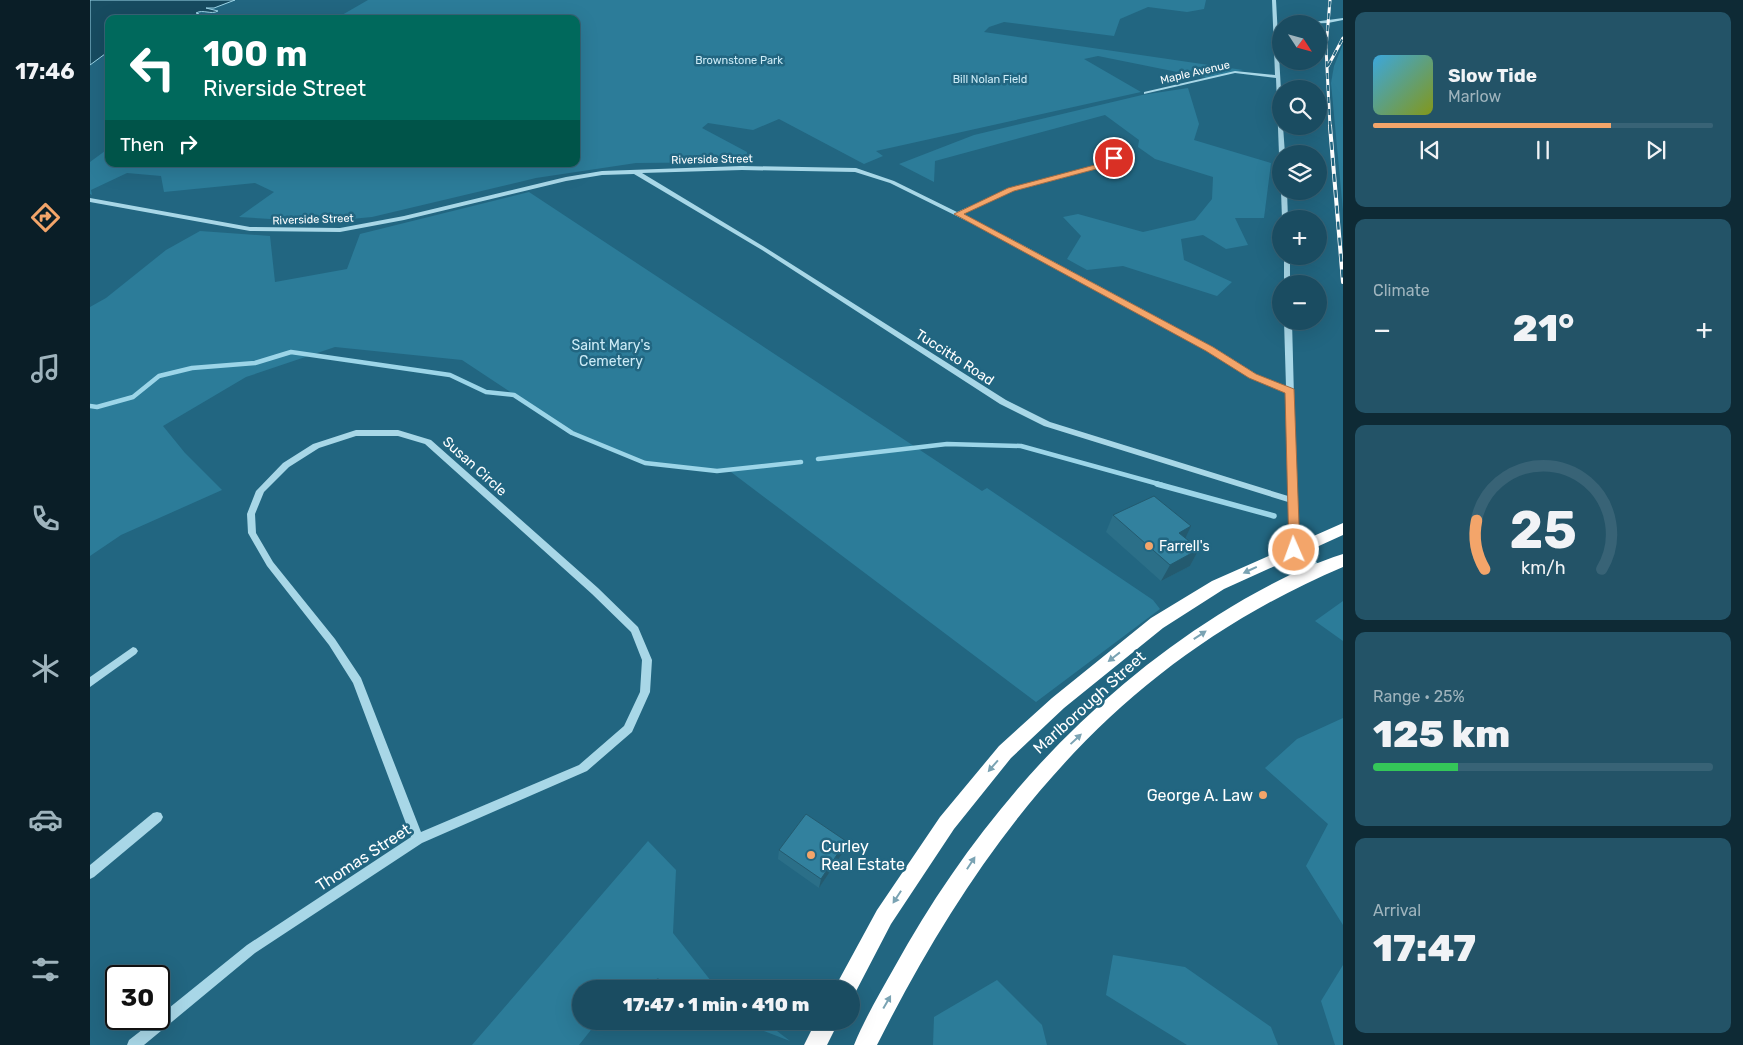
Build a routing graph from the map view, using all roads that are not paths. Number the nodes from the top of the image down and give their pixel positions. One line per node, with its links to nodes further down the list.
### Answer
1 (1274, 0): 2 (street)
2 (1275, 15)
3 (1343, 19): 4 (street)
4 (1328, 22): 5 (street)
5 (1341, 26)
6 (1278, 70): 7 (street)
7 (1278, 77): 8 (street, Maple Avenue); 9 (street)
8 (1146, 93)
9 (1282, 145)
10 (1114, 158): 13 (street)
11 (634, 170): 12 (street, Riverside Street); 13 (street, Riverside Street); 16 (street, Tuccitto Road)
12 (90, 200)
13 (958, 214): 15 (street, Riverside Street)
14 (1288, 330): 15 (street)
15 (1290, 391): 16 (street)
16 (1293, 500): 18 (street)
17 (1343, 529): 18 (highway, Marlborough Street)
18 (1294, 550): 20 (street); 27 (highway, Marlborough Street, one-way to 27)
19 (1343, 560): 20 (highway, Marlborough Street)
20 (1320, 569): 31 (highway, Marlborough Street, one-way to 20)
21 (133, 651): 22 (street)
22 (90, 684)
23 (628, 729): 25 (street, Thomas Street); 25 (street, Susan Circle)
24 (157, 817): 26 (street)
25 (418, 839): 29 (street, Thomas Street)
26 (90, 873)
27 (850, 980)
28 (823, 1030): 30 (highway)
29 (134, 1045)
30 (815, 1045)
31 (864, 1045)

